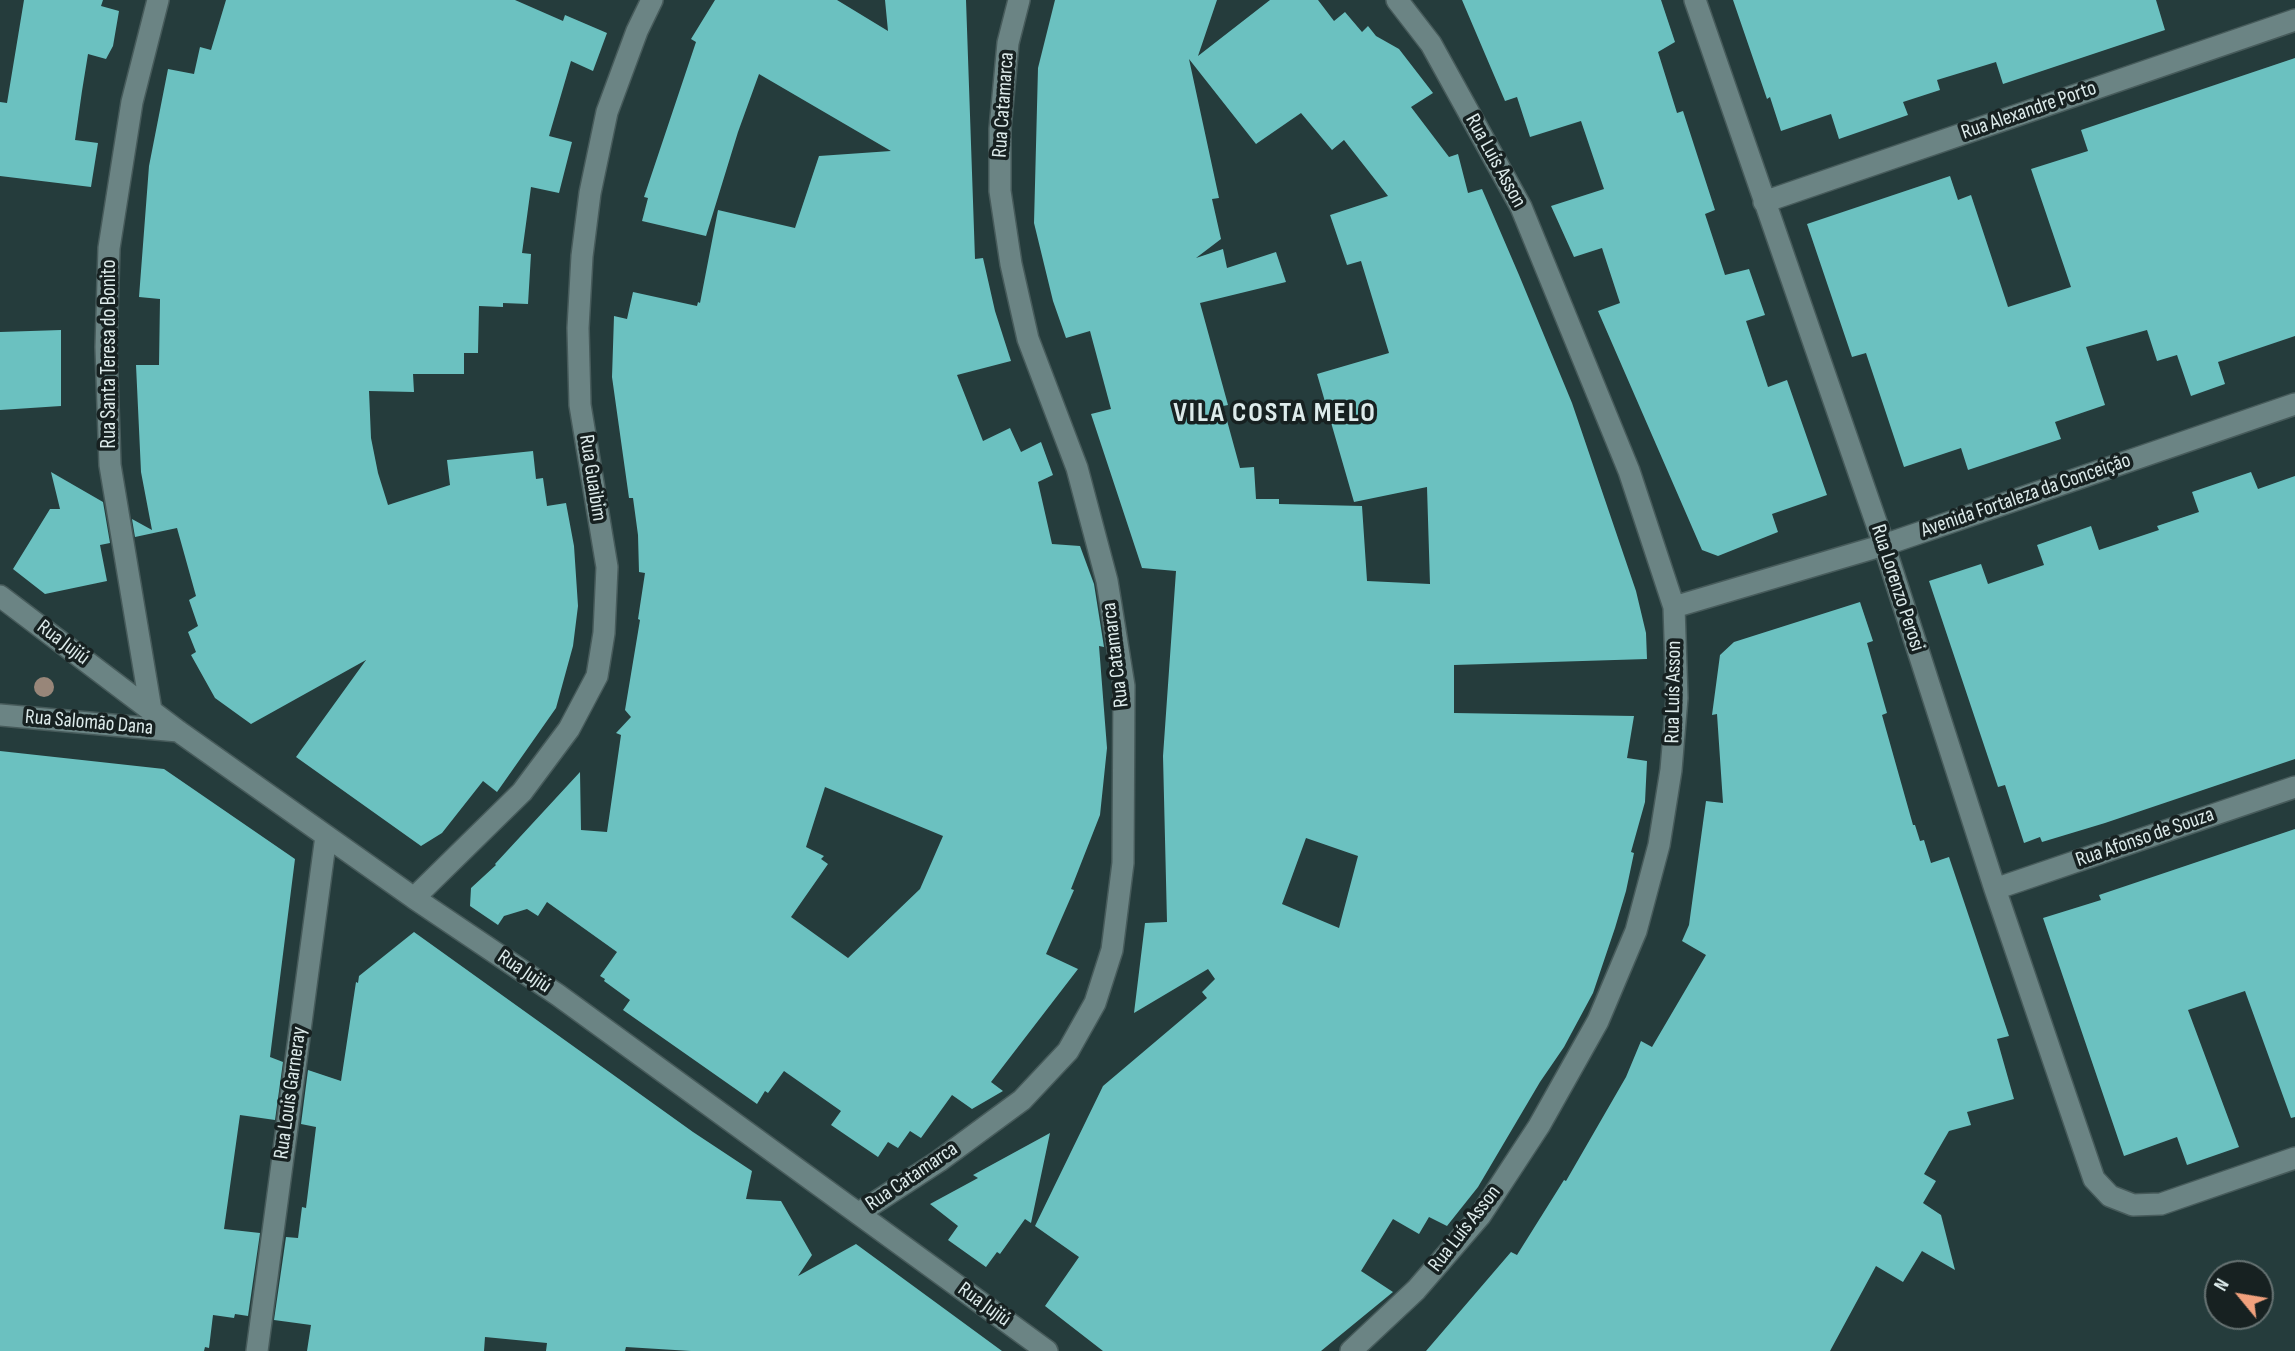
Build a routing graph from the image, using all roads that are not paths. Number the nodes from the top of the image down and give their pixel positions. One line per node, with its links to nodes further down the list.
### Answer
1 (158, 0): 12 (street, Rua Santa Teresa do Bonito)
2 (652, 0): 18 (street, Rua Guaibim)
3 (1019, 0): 20 (street, Rua Catamarca)
4 (1397, 0): 11 (street, Rua Luís Asson)
5 (1695, 0): 7 (street, Rua Lorenzo Perosi)
6 (2295, 20): 7 (street, Rua Alexandre Porto)
7 (1764, 202): 9 (street, Rua Lorenzo Perosi)
8 (2295, 404): 9 (street, Avenida Fortaleza da Conceição)
9 (1884, 545): 11 (street, Avenida Fortaleza da Conceição); 17 (street, Rua Lorenzo Perosi)
10 (0, 596): 12 (street, Rua Jujiú)
11 (1674, 607): 23 (street, Rua Luís Asson)
12 (151, 710): 14 (street, Rua Jujiú)
13 (0, 715): 14 (street, Rua Salomão Dana)
14 (178, 731): 16 (street, Rua Jujiú)
15 (2295, 787): 17 (street, Rua Afonso de Souza)
16 (326, 836): 18 (street, Rua Jujiú); 21 (street, Rua Louis Garneray)
17 (1995, 889): 19 (street, Rua Lorenzo Perosi)
18 (414, 898): 20 (street, Rua Jujiú)
19 (2295, 1158)
20 (859, 1213): 22 (street, Rua Jujiú)
21 (257, 1351)
22 (1047, 1351)
23 (1351, 1351)

